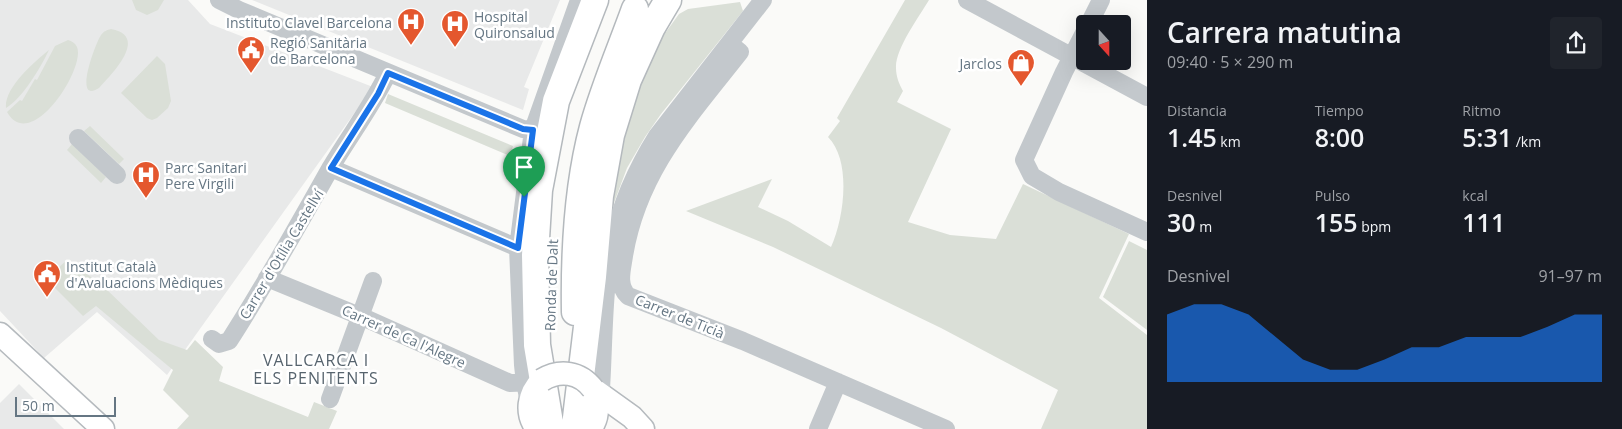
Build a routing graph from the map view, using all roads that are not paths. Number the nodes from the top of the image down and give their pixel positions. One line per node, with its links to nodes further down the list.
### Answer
1 (219, 0): 13 (street)
2 (578, 0): 15 (street)
3 (595, 0): 28 (highway)
4 (668, 0): 28 (highway)
5 (763, 0): 10 (street)
6 (966, 0): 12 (street)
7 (1101, 0): 9 (street)
8 (624, 4): 28 (highway, Ronda de Dalt)
9 (1094, 15)
10 (730, 44): 26 (street, Carrer de Ticià); 28 (street)
11 (1076, 47): 12 (street)
12 (1071, 57): 14 (street); 19 (street)
13 (388, 73): 15 (street); 17 (street, Carrer d'Otília Castellví)
14 (1147, 97)
15 (533, 130): 20 (street)
16 (78, 138): 18 (street)
17 (331, 168): 20 (street); 21 (street, Carrer d'Otília Castellví)
18 (117, 176)
19 (1147, 232)
20 (518, 248): 28 (street)
21 (267, 278): 23 (street, Carrer de Ca l'Alegre); 25 (street, Carrer d'Otília Castellví)
22 (373, 281): 23 (street)
23 (360, 316): 27 (street); 28 (street, Carrer de Ca l'Alegre)
24 (0, 334): 29 (main road)
25 (212, 339)
26 (838, 382): 31 (street); 32 (street, Carrer de Ticià)
27 (330, 399)
28 (562, 412): 30 (main road)
29 (103, 429)
30 (643, 429)
31 (818, 429)
32 (946, 429)

